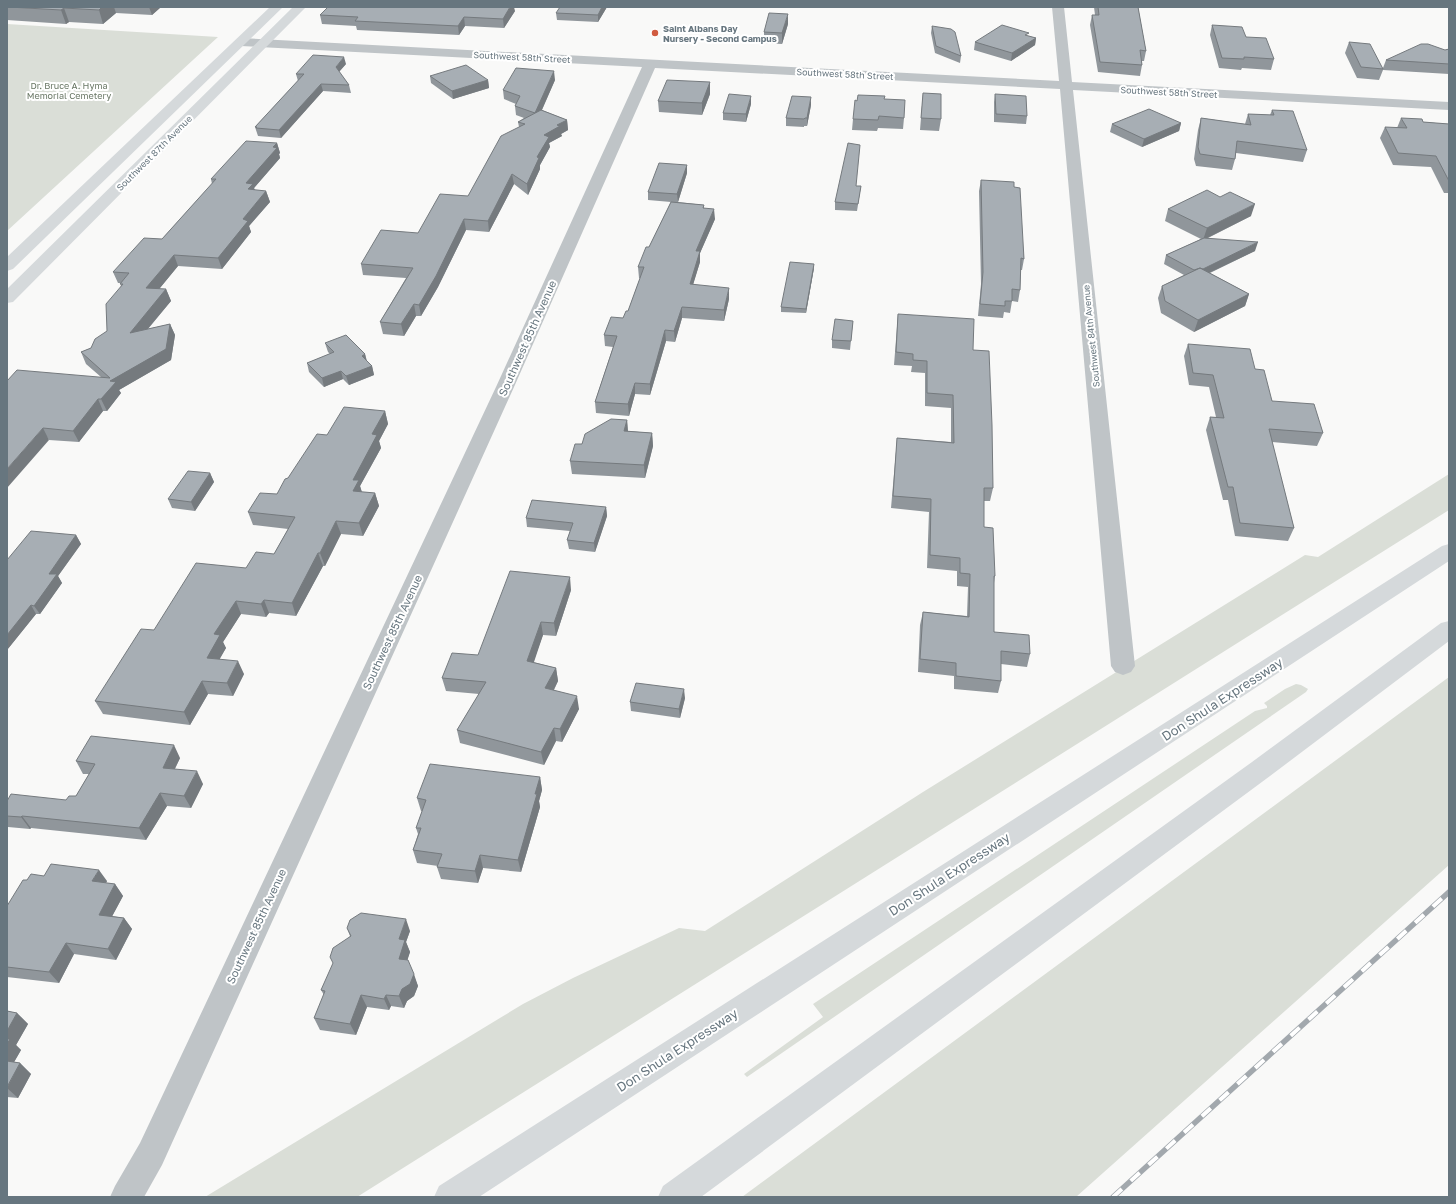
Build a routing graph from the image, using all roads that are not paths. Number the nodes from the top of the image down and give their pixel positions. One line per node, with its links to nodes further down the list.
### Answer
1 (278, 7): 4 (main road, Southwest 87th Avenue)
2 (300, 7): 5 (main road, Southwest 87th Avenue)
3 (1058, 7): 7 (street, Southwest 84th Avenue)
4 (241, 42): 5 (street, Southwest 58th Street); 9 (main road, Southwest 87th Avenue)
5 (264, 43): 6 (street, Southwest 58th Street); 10 (main road, Southwest 87th Avenue)
6 (650, 64): 7 (street, Southwest 58th Street); 20 (street, Southwest 85th Avenue)
7 (1066, 86): 8 (street, Southwest 58th Street); 19 (street, Southwest 84th Avenue)
8 (1449, 106)
9 (148, 131): 10 (main road); 11 (main road, Southwest 87th Avenue)
10 (174, 133): 12 (main road, Southwest 87th Avenue)
11 (72, 204): 12 (main road); 13 (main road, Southwest 87th Avenue)
12 (100, 206): 14 (main road, Southwest 87th Avenue)
13 (32, 242): 14 (main road); 15 (main road, Southwest 87th Avenue)
14 (61, 245): 16 (main road, Southwest 87th Avenue)
15 (7, 266)
16 (7, 298)
17 (1449, 551): 21 (main road, Don Shula Expressway)
18 (1449, 629): 22 (main road)
19 (1123, 666)
20 (126, 1197)
21 (450, 1197)
22 (674, 1197)

